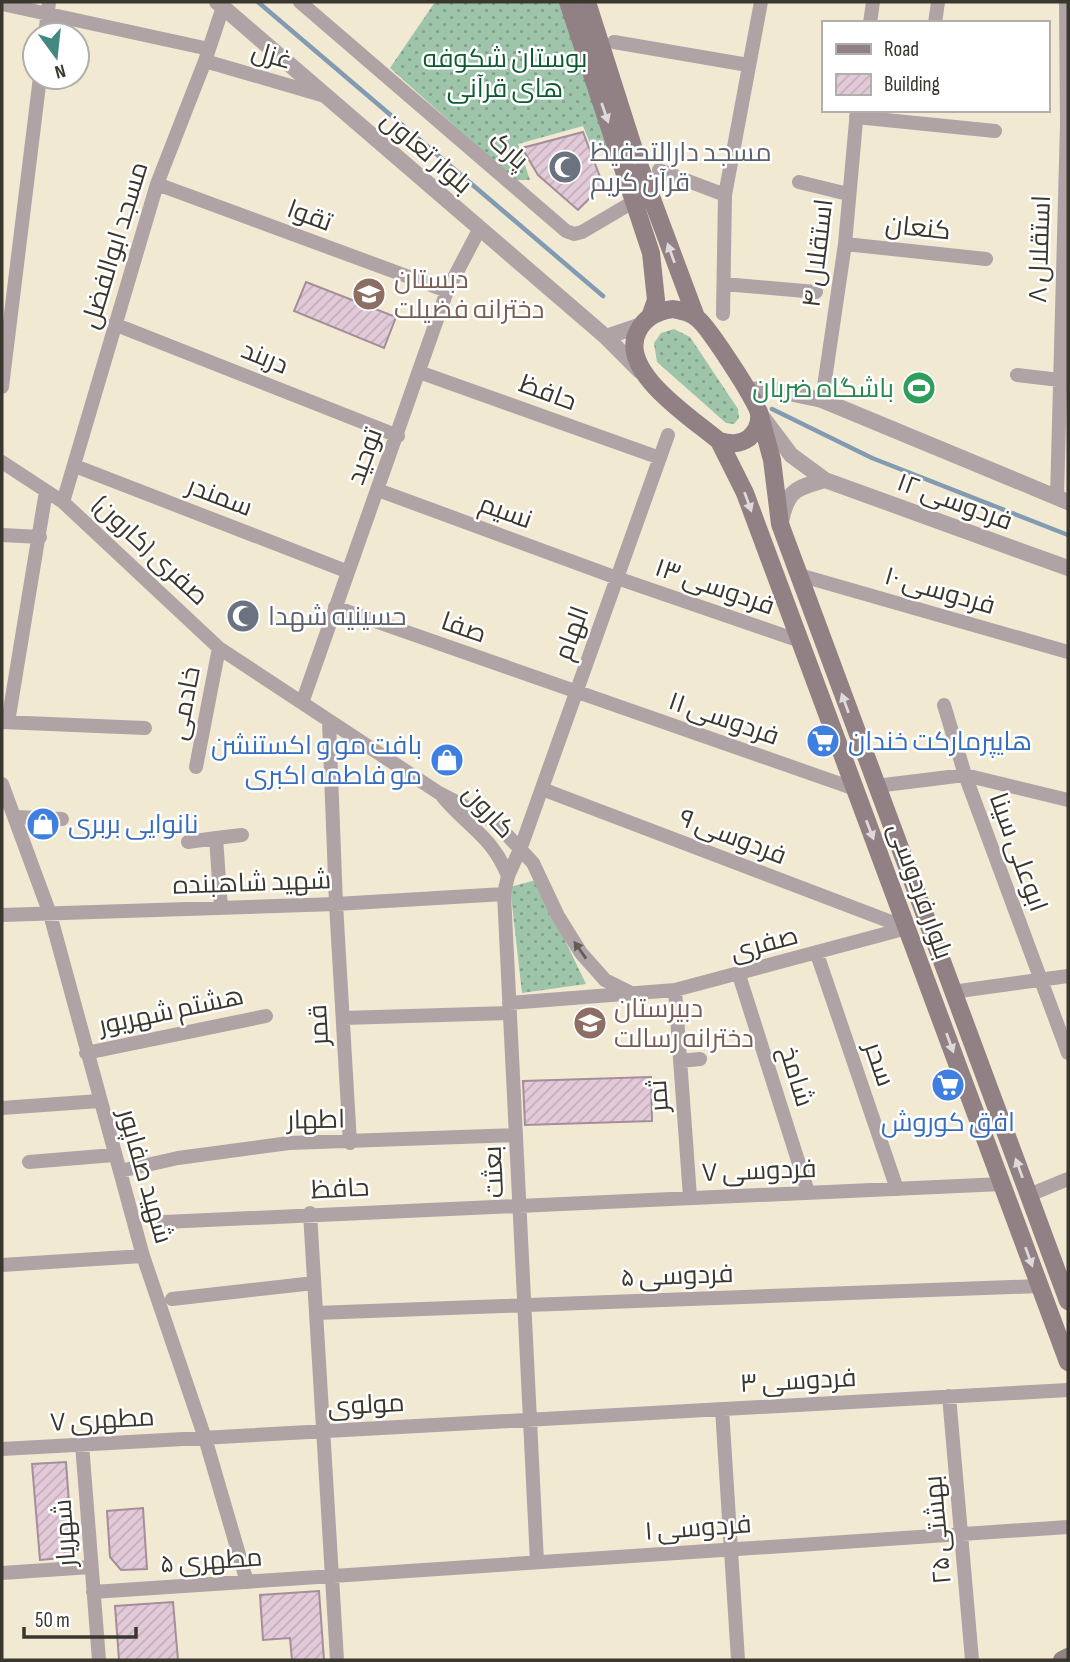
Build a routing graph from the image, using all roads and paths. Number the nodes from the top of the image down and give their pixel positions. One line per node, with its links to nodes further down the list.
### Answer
1 (300, 2): 26 (street, پارک)
2 (568, 2): 26 (main road, one-way to 26)
3 (587, 2): 35 (main road, one-way to 3)
4 (761, 2): 15 (street)
5 (873, 2): 11 (street)
6 (938, 2): 12 (street)
7 (1066, 2): 19 (street, استقلال ۸)
8 (2, 4): 10 (street, غزل)
9 (220, 4): 14 (street, مسجد ابوالفضل); 17 (street, بلوار تعاون)
10 (48, 8): 14 (street, غزل)
11 (870, 21)
12 (934, 21)
13 (614, 42): 15 (street)
14 (207, 55): 17 (street, غزل); 23 (street, مسجد ابوالفضل)
15 (748, 65): 25 (street)
16 (38, 91): 42 (street)
17 (326, 96): 27 (street, بلوار تعاون)
18 (857, 113): 20 (street); 24 (street, استقلال ۴)
19 (1068, 126): 33 (street, استقلال ۸)
20 (995, 131)
21 (659, 170): 25 (street)
22 (799, 182): 24 (street)
23 (157, 184): 31 (street, تقوا); 37 (street, مسجد ابوالفضل)
24 (848, 194): 28 (street, استقلال ۴)
25 (725, 195): 30 (street)
26 (633, 202): 36 (main road)
27 (479, 230): 31 (street, توحید); 38 (street, بلوار تعاون)
28 (845, 244): 29 (street, کنعان); 45 (street, استقلال ۴)
29 (986, 259)
30 (724, 284): 32 (street); 34 (street)
31 (447, 291): 40 (street, توحید)
32 (816, 292)
33 (1065, 292): 43 (street, استقلال ۸)
34 (723, 314)
35 (696, 317): 36 (main road); 44 (main road, بلوار فردوسی)
36 (645, 321): 38 (street); 39 (main road)
37 (114, 324): 48 (street, دربند); 52 (street, مسجد ابوالفضل)
38 (606, 337): 39 (street, بلوار تعاون)
39 (640, 371): 49 (main road)
40 (419, 372): 48 (street, توحید); 50 (street, حافظ)
41 (1017, 375): 43 (street)
42 (2, 387)
43 (1062, 387): 56 (street, استقلال ۸)
44 (747, 390): 45 (street); 46 (main road, بلوار فردوسی)
45 (822, 400): 56 (street)
46 (759, 412): 49 (main road); 53 (street, فردوسی ۱۲); 58 (main road, بلوار فردوسی)
47 (668, 435): 50 (street, الهام)
48 (398, 436): 54 (street, توحید)
49 (719, 441): 66 (main road, بلوار فردوسی, one-way to 66)
50 (660, 458): 64 (street, الهام)
51 (2, 461): 55 (street, صفری (کارون))
52 (75, 466): 57 (street, مسجد ابوالفضل); 62 (street, سمندر)
53 (825, 481): 58 (street); 61 (street, فردوسی ۱۲)
54 (378, 490): 62 (street, توحید); 64 (street, نسیم)
55 (46, 491): 57 (street, صفری (کارون)); 60 (street)
56 (1063, 500)
57 (63, 502): 67 (street, صفری (کارون))
58 (780, 524): 63 (main road, بلوار فردوسی)
59 (2, 535): 60 (street)
60 (40, 537): 72 (street)
61 (1068, 568)
62 (346, 571): 65 (street, توحید)
63 (799, 575): 68 (street, فردوسی ۱۰); 78 (main road, بلوار فردوسی, one-way to 63)
64 (617, 578): 66 (street, فردوسی ۱۳); 69 (street, الهام)
65 (335, 607): 69 (street, صفا); 70 (street, توحید)
66 (797, 639): 80 (main road, بلوار فردوسی)
67 (219, 648): 70 (street, صفری (کارون)); 75 (street, خادمی)
68 (1068, 652)
69 (576, 692): 79 (street, الهام); 80 (street, فردوسی ۱۱)
70 (302, 703): 73 (street, صفری (کارون))
71 (944, 705): 76 (street, ابوعلی سینا)
72 (5, 722): 74 (street)
73 (330, 722): 81 (street, صفری (کارون)); 91 (street, قمر)
74 (145, 728)
75 (196, 766)
76 (965, 775): 78 (street); 82 (street); 100 (street, ابوعلی سینا)
77 (2, 783): 83 (street, شهید صفاپور)
78 (876, 786): 102 (main road, بلوار فردوسی)
79 (542, 789): 88 (street, الهام); 95 (street, فردوسی ۹)
80 (855, 789): 95 (main road, بلوار فردوسی, one-way to 95)
81 (439, 793): 88 (street, کارون); 89 (street, کارون)
82 (1068, 800)
83 (16, 817): 84 (street); 93 (street, شهید صفاپور)
84 (62, 819)
85 (242, 835): 86 (street)
86 (216, 838): 87 (street); 92 (street)
87 (188, 842)
88 (521, 847): 89 (street, الهام); 97 (street, کارون, one-way to 88)
89 (508, 876): 90 (street, بعثت)
90 (504, 894): 91 (street, شهید شاهبنده); 105 (street, بعثت)
91 (335, 904): 92 (street, شهید شاهبنده); 107 (street, قمر)
92 (221, 908): 93 (street, شهید شاهبنده)
93 (50, 914): 94 (street, شهید شاهبنده); 108 (street, شهید صفاپور)
94 (2, 915)
95 (907, 928): 96 (street, صفری); 120 (main road, بلوار فردوسی, one-way to 120)
96 (817, 954): 98 (street, صفری); 121 (street, سحر)
97 (598, 973): 103 (street, کارون); 104 (street)
98 (739, 975): 101 (street, صفری); 122 (street, شامخ)
99 (1068, 976): 100 (street)
100 (1040, 979): 102 (street); 109 (street, ابوعلی سینا)
101 (675, 990): 103 (street, صفری); 111 (street, ثمر)
102 (952, 992): 123 (main road, بلوار فردوسی, one-way to 102)
103 (631, 993): 104 (street, صفری)
104 (587, 997): 105 (street, صفری)
105 (509, 1008): 107 (street, صفری); 114 (street, بعثت)
106 (266, 1016): 108 (street, هشتم شهریور)
107 (342, 1018): 115 (street, قمر)
108 (86, 1053): 112 (street, شهید صفاپور)
109 (1068, 1053)
110 (700, 1059): 111 (street)
111 (680, 1061): 124 (street, ثمر)
112 (99, 1101): 113 (street); 116 (street, شهید صفاپور)
113 (2, 1108)
114 (516, 1135): 115 (street, اطهار); 125 (street, بعثت)
115 (350, 1143): 118 (street, اطهار)
116 (114, 1155): 117 (street); 118 (street, شهید صفاپور)
117 (29, 1162)
118 (120, 1171): 128 (street, شهید صفاپور)
119 (1068, 1179): 123 (street)
120 (1002, 1184): 121 (street, فردوسی ۷); 131 (main road, بلوار فردوسی, one-way to 131)
121 (897, 1189): 122 (street, فردوسی ۷)
122 (808, 1192): 124 (street, فردوسی ۷)
123 (1028, 1195): 133 (main road, بلوار فردوسی)
124 (690, 1197): 125 (street, فردوسی ۷)
125 (519, 1204): 126 (street, حافظ); 134 (street, بعثت)
126 (310, 1213): 127 (street, حافظ); 130 (street)
127 (164, 1222)
128 (143, 1256): 129 (street); 142 (street, شهید صفاپور)
129 (2, 1265)
130 (314, 1283): 132 (street); 135 (street)
131 (1040, 1286): 134 (street, فردوسی ۵); 136 (main road, بلوار فردوسی)
132 (172, 1299)
133 (1068, 1301)
134 (524, 1305): 135 (street, فردوسی ۵); 140 (street, بعثت)
135 (316, 1313): 141 (street)
136 (1068, 1362)
137 (1068, 1390): 138 (street, فردوسی ۳)
138 (949, 1396): 139 (street, فردوسی ۳); 146 (street, بهشتی ۲۵)
139 (722, 1409): 140 (street, فردوسی ۳); 147 (street)
140 (530, 1420): 141 (street, مولوی); 148 (street, بعثت)
141 (323, 1431): 142 (street, مولوی); 151 (street)
142 (205, 1438): 143 (street, مطهری ۷); 152 (street, شهید صفاپور)
143 (82, 1444): 144 (street, مطهری ۷); 149 (street, شهریار)
144 (2, 1449)
145 (1068, 1527): 146 (street, فردوسی ۱)
146 (962, 1534): 147 (street, فردوسی ۱); 158 (street, بهشتی ۲۵)
147 (733, 1549): 148 (street, فردوسی ۱); 157 (street)
148 (537, 1562): 151 (street, فردوسی ۱)
149 (91, 1567): 150 (street); 153 (street, شهریار)
150 (2, 1573)
151 (332, 1576): 152 (street, مطهری ۵); 156 (street)
152 (247, 1582): 153 (street, مطهری ۵)
153 (93, 1592): 155 (street, شهریار)
154 (1068, 1657): 159 (main road)
155 (99, 1660)
156 (337, 1660)
157 (738, 1660)
158 (972, 1660)
159 (1062, 1660)

